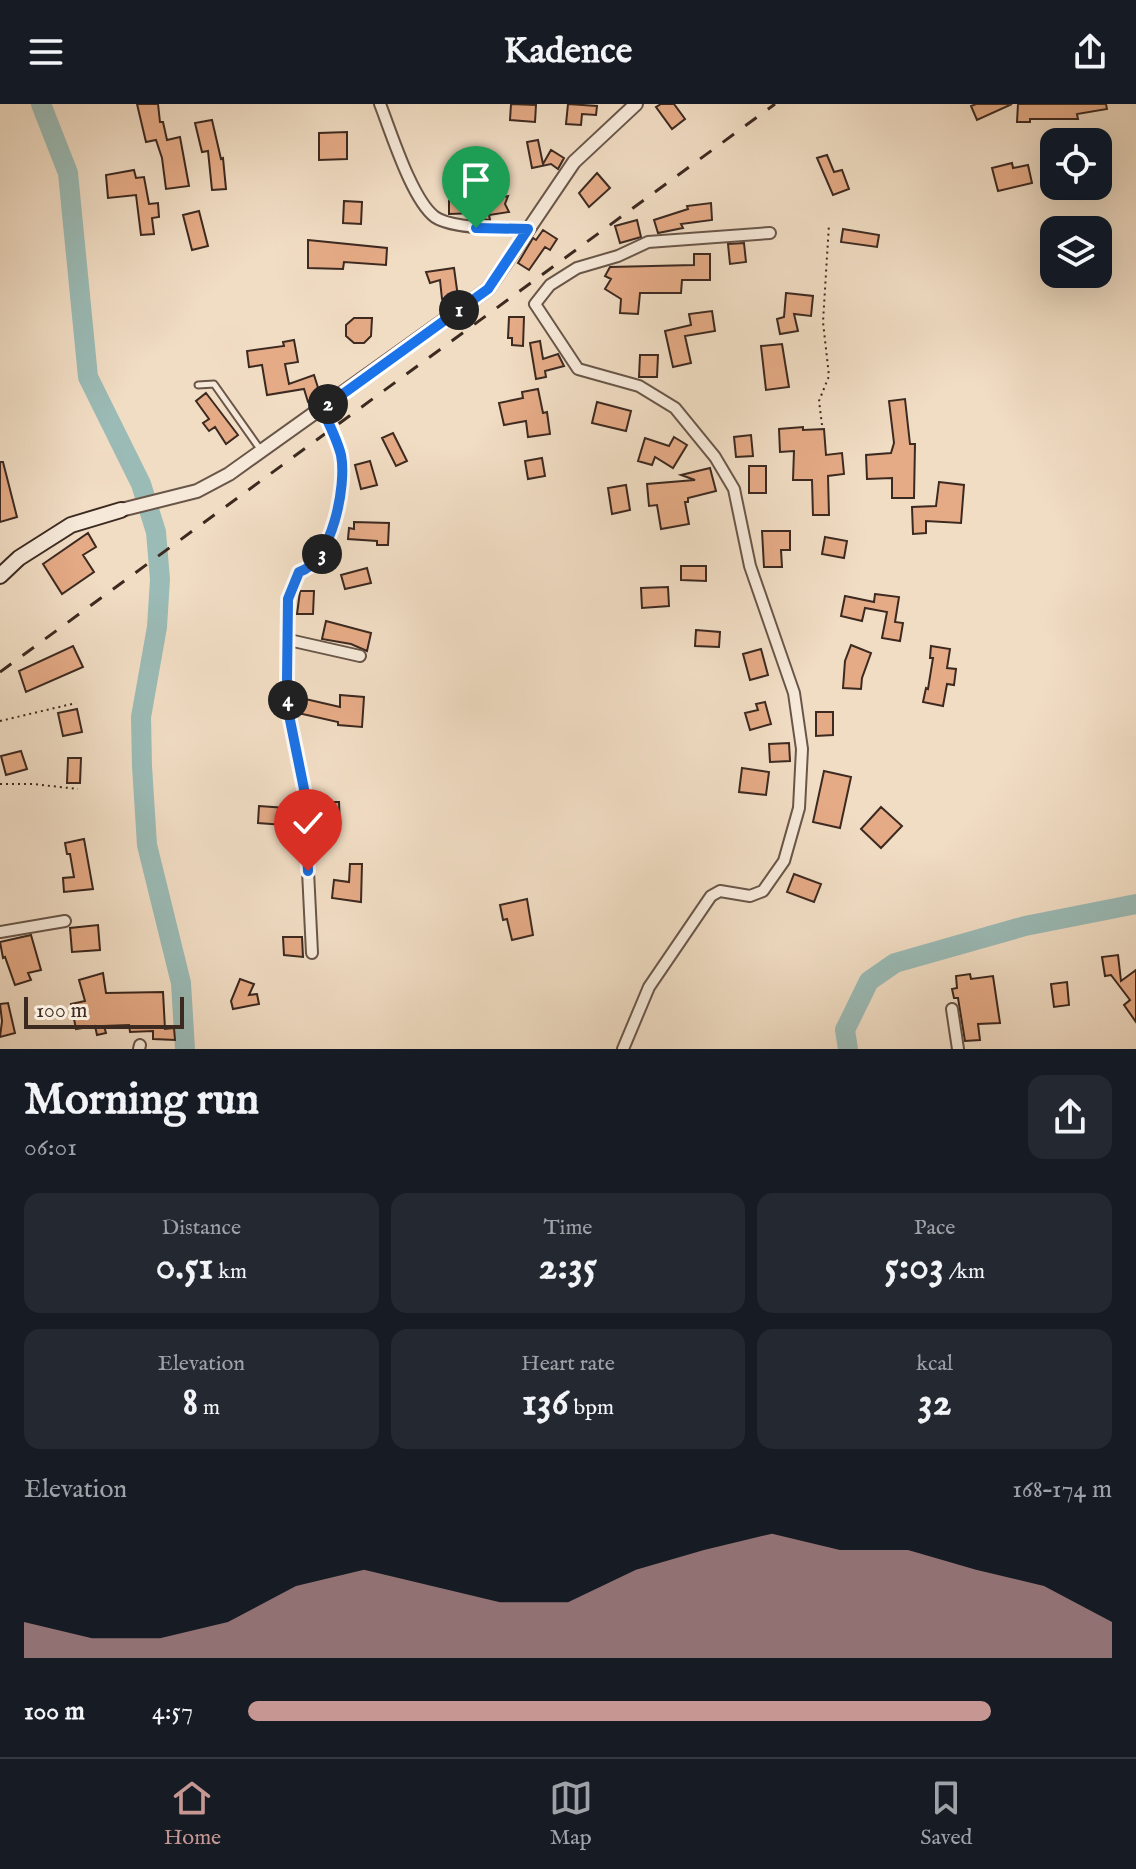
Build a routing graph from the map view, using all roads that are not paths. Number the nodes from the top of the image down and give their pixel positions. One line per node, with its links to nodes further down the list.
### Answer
1 (380, 104): 3 (street)
2 (636, 104): 3 (street)
3 (528, 229): 6 (street)
4 (770, 233): 16 (street)
5 (198, 385): 7 (lane)
6 (322, 409): 7 (street); 10 (street)
7 (261, 450): 8 (street)
8 (121, 510): 9 (main road)
9 (0, 576)
10 (289, 640): 11 (street); 14 (street)
11 (360, 656)
12 (65, 921): 13 (street)
13 (0, 932)
14 (312, 953)
15 (952, 1009): 17 (street)
16 (623, 1049)
17 (958, 1049)

